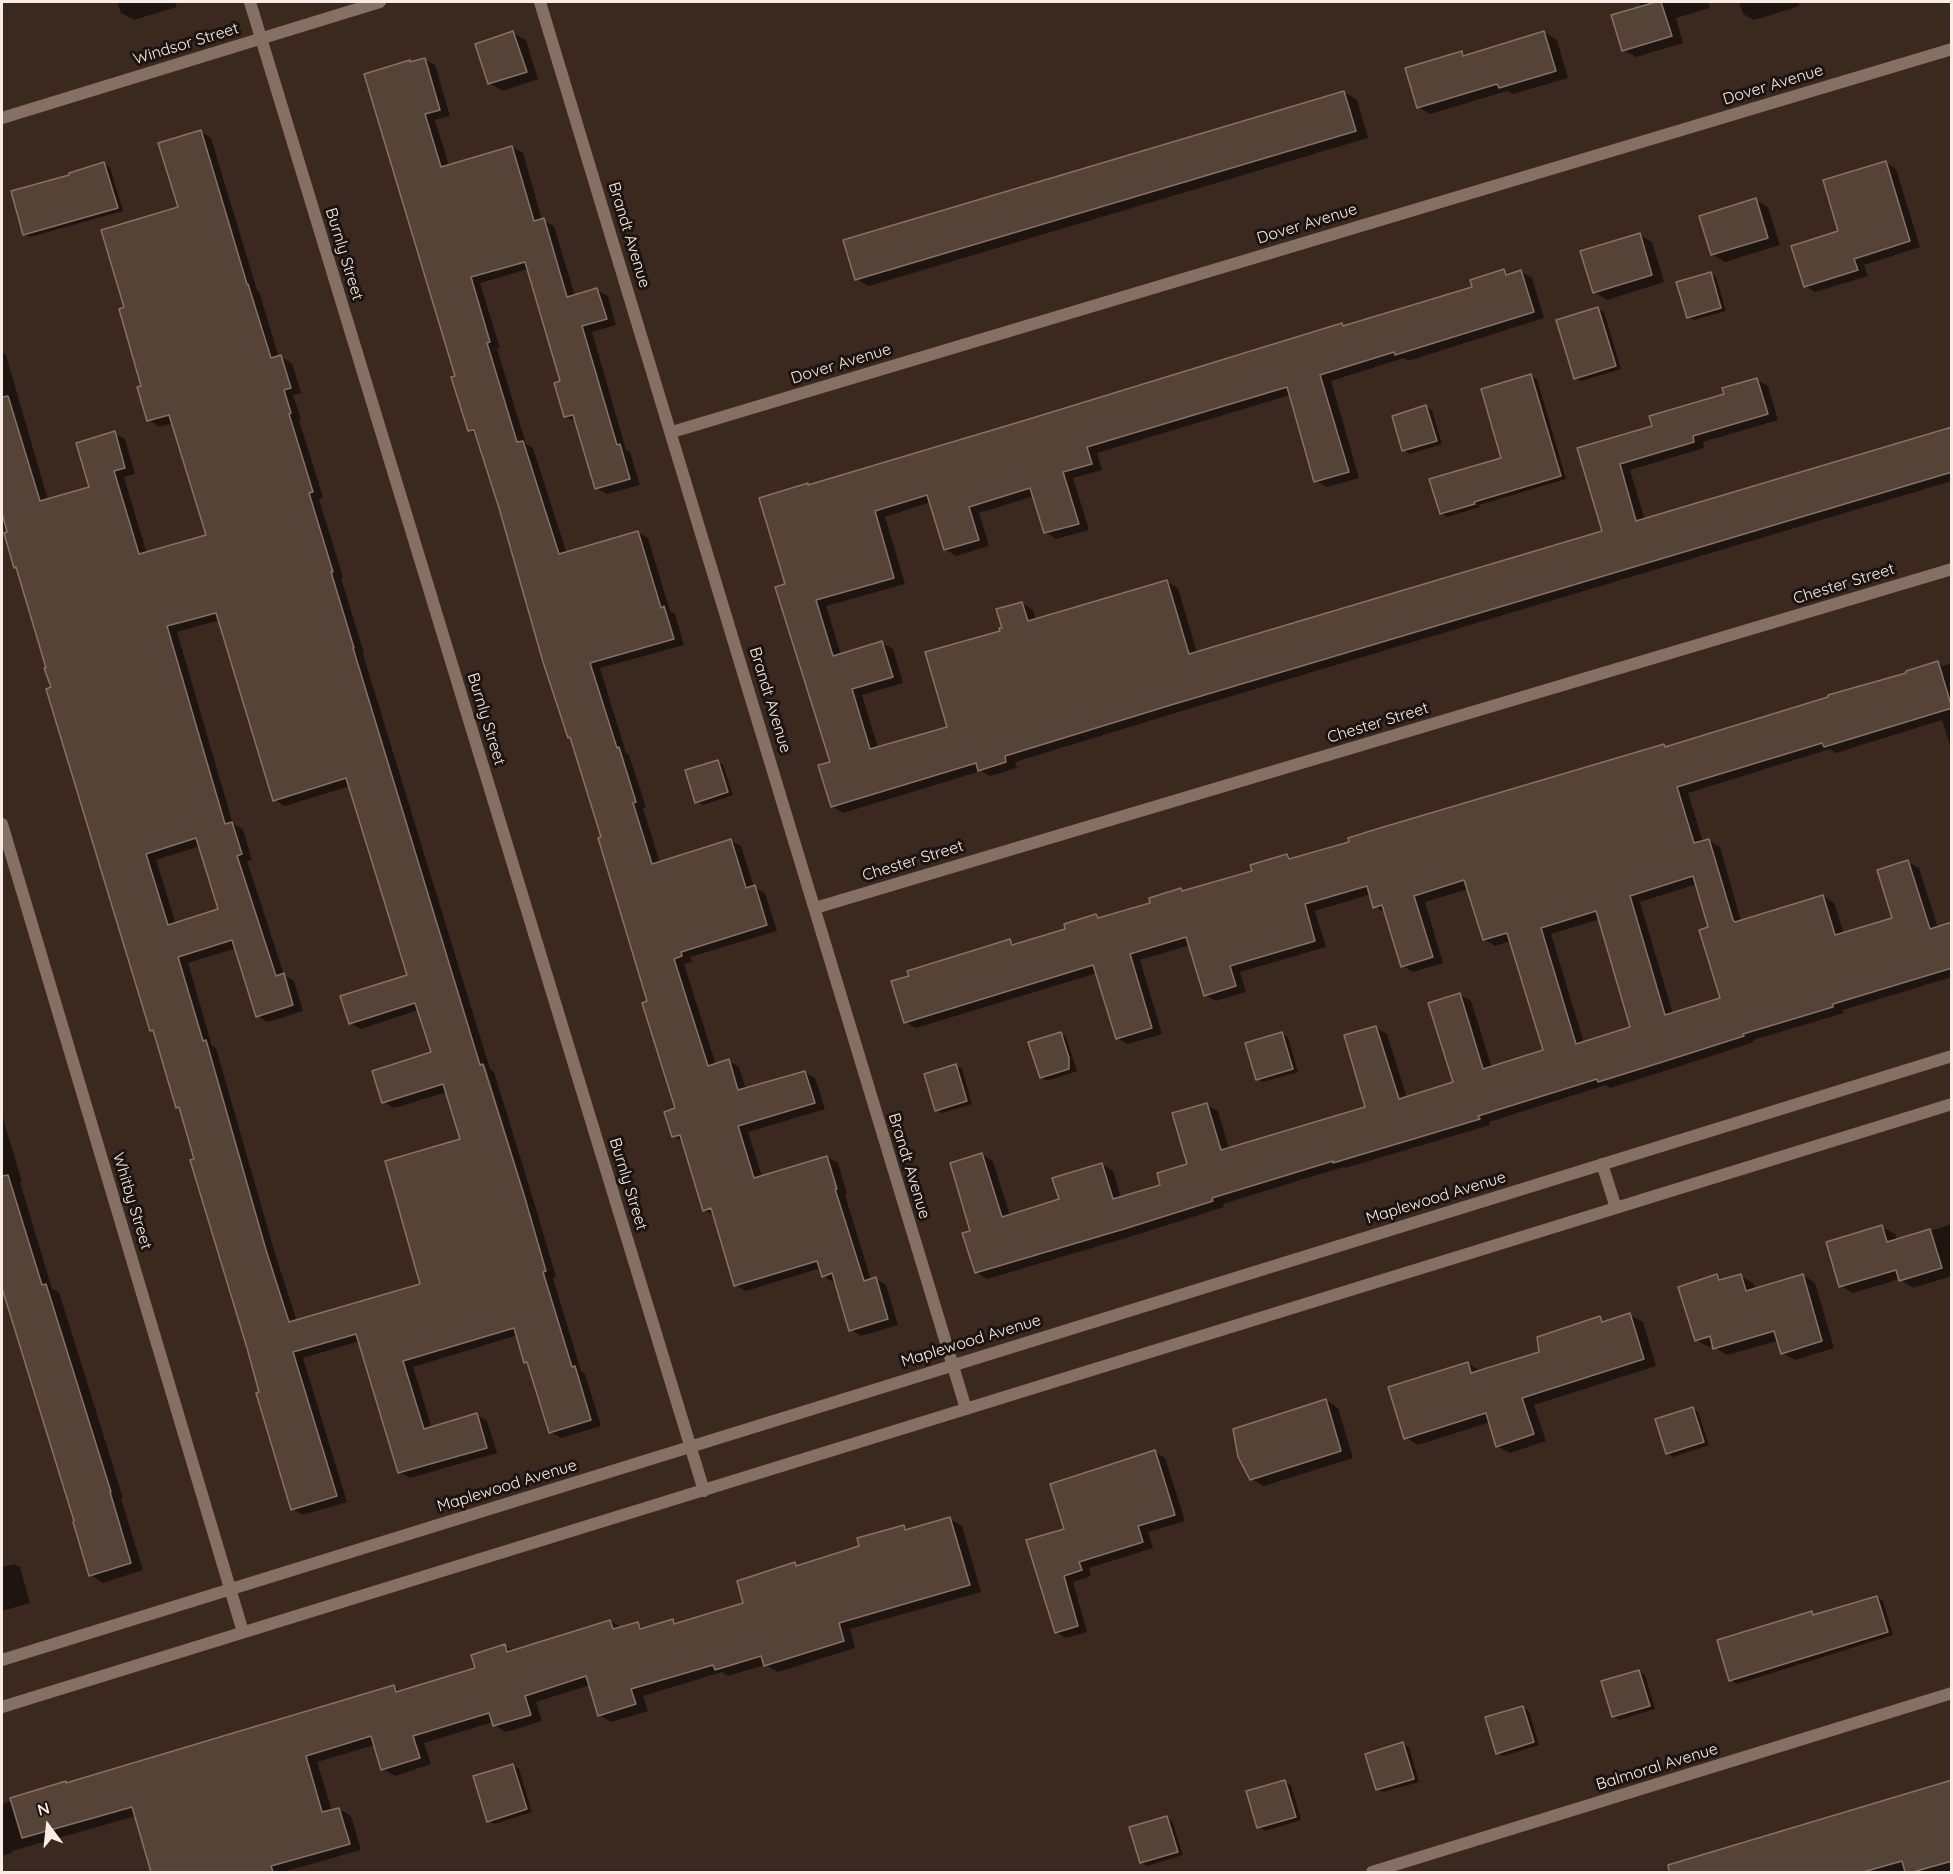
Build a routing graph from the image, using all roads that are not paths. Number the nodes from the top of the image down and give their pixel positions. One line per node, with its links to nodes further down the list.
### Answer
1 (250, 2): 4 (street, Burnly Street)
2 (380, 2): 4 (street, Windsor Street)
3 (540, 2): 7 (street, Brandt Avenue)
4 (261, 38): 6 (street, Windsor Street); 17 (street, Burnly Street)
5 (1952, 49): 7 (street, Dover Avenue)
6 (2, 118)
7 (672, 432): 10 (street, Brandt Avenue)
8 (1952, 569): 10 (street, Chester Street)
9 (2, 824): 19 (street, Whitby Street)
10 (815, 908): 15 (street, Brandt Avenue)
11 (1952, 1056): 13 (street, Maplewood Avenue)
12 (1952, 1104): 14 (street)
13 (1602, 1164): 14 (street); 15 (street, Maplewood Avenue)
14 (1616, 1208): 16 (street)
15 (952, 1365): 16 (street, Brandt Avenue); 17 (street, Maplewood Avenue)
16 (966, 1409): 18 (street)
17 (691, 1446): 18 (street, Burnly Street); 19 (street, Maplewood Avenue)
18 (704, 1491): 20 (street)
19 (230, 1589): 20 (street, Whitby Street); 21 (street, Maplewood Avenue)
20 (243, 1632): 23 (street)
21 (2, 1660)
22 (1952, 1693): 24 (street, Balmoral Avenue)
23 (2, 1707)
24 (1372, 1872)

